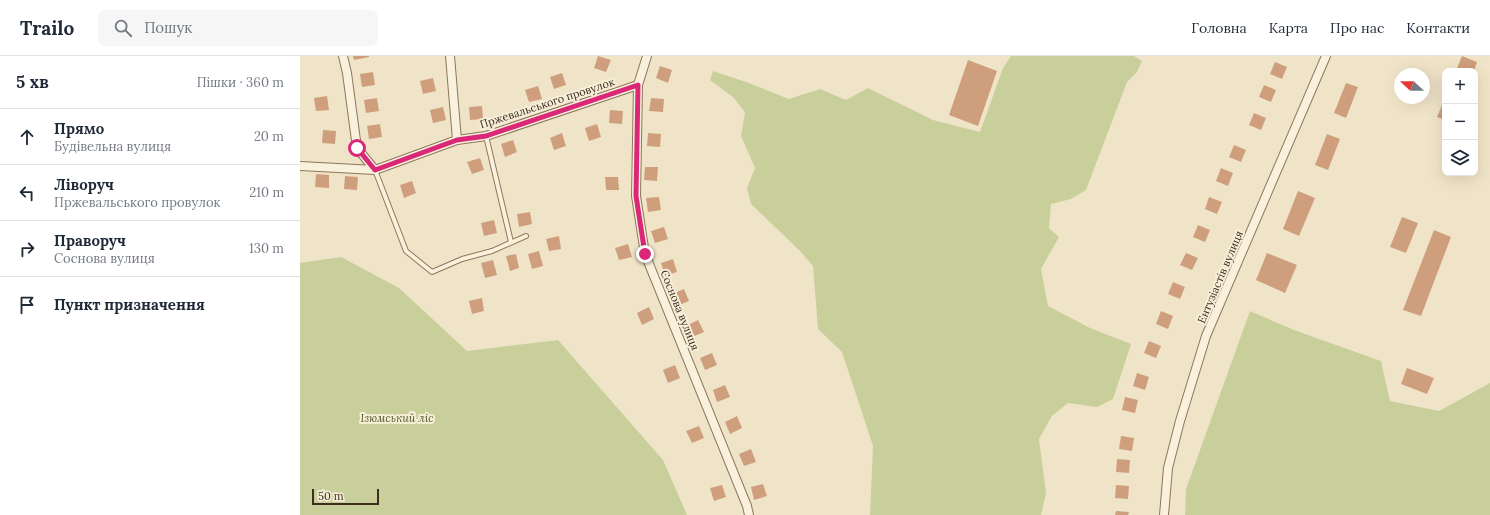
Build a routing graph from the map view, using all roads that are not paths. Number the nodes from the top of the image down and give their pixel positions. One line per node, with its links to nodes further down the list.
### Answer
1 (343, 56): 9 (street)
2 (450, 56): 7 (street)
3 (647, 56): 5 (street, Соснова вулиця)
4 (1326, 56): 13 (street, Ентузіастів вулиця)
5 (638, 85): 6 (street, Пржевальського провулок); 12 (street, Соснова вулиця)
6 (486, 136): 7 (street, Пржевальського провулок); 11 (lane)
7 (457, 140): 9 (street, Пржевальського провулок)
8 (300, 166): 9 (street, Пржевальського провулок)
9 (375, 170): 11 (lane)
10 (526, 236): 11 (lane)
11 (511, 242)
12 (748, 515)
13 (1164, 515)

